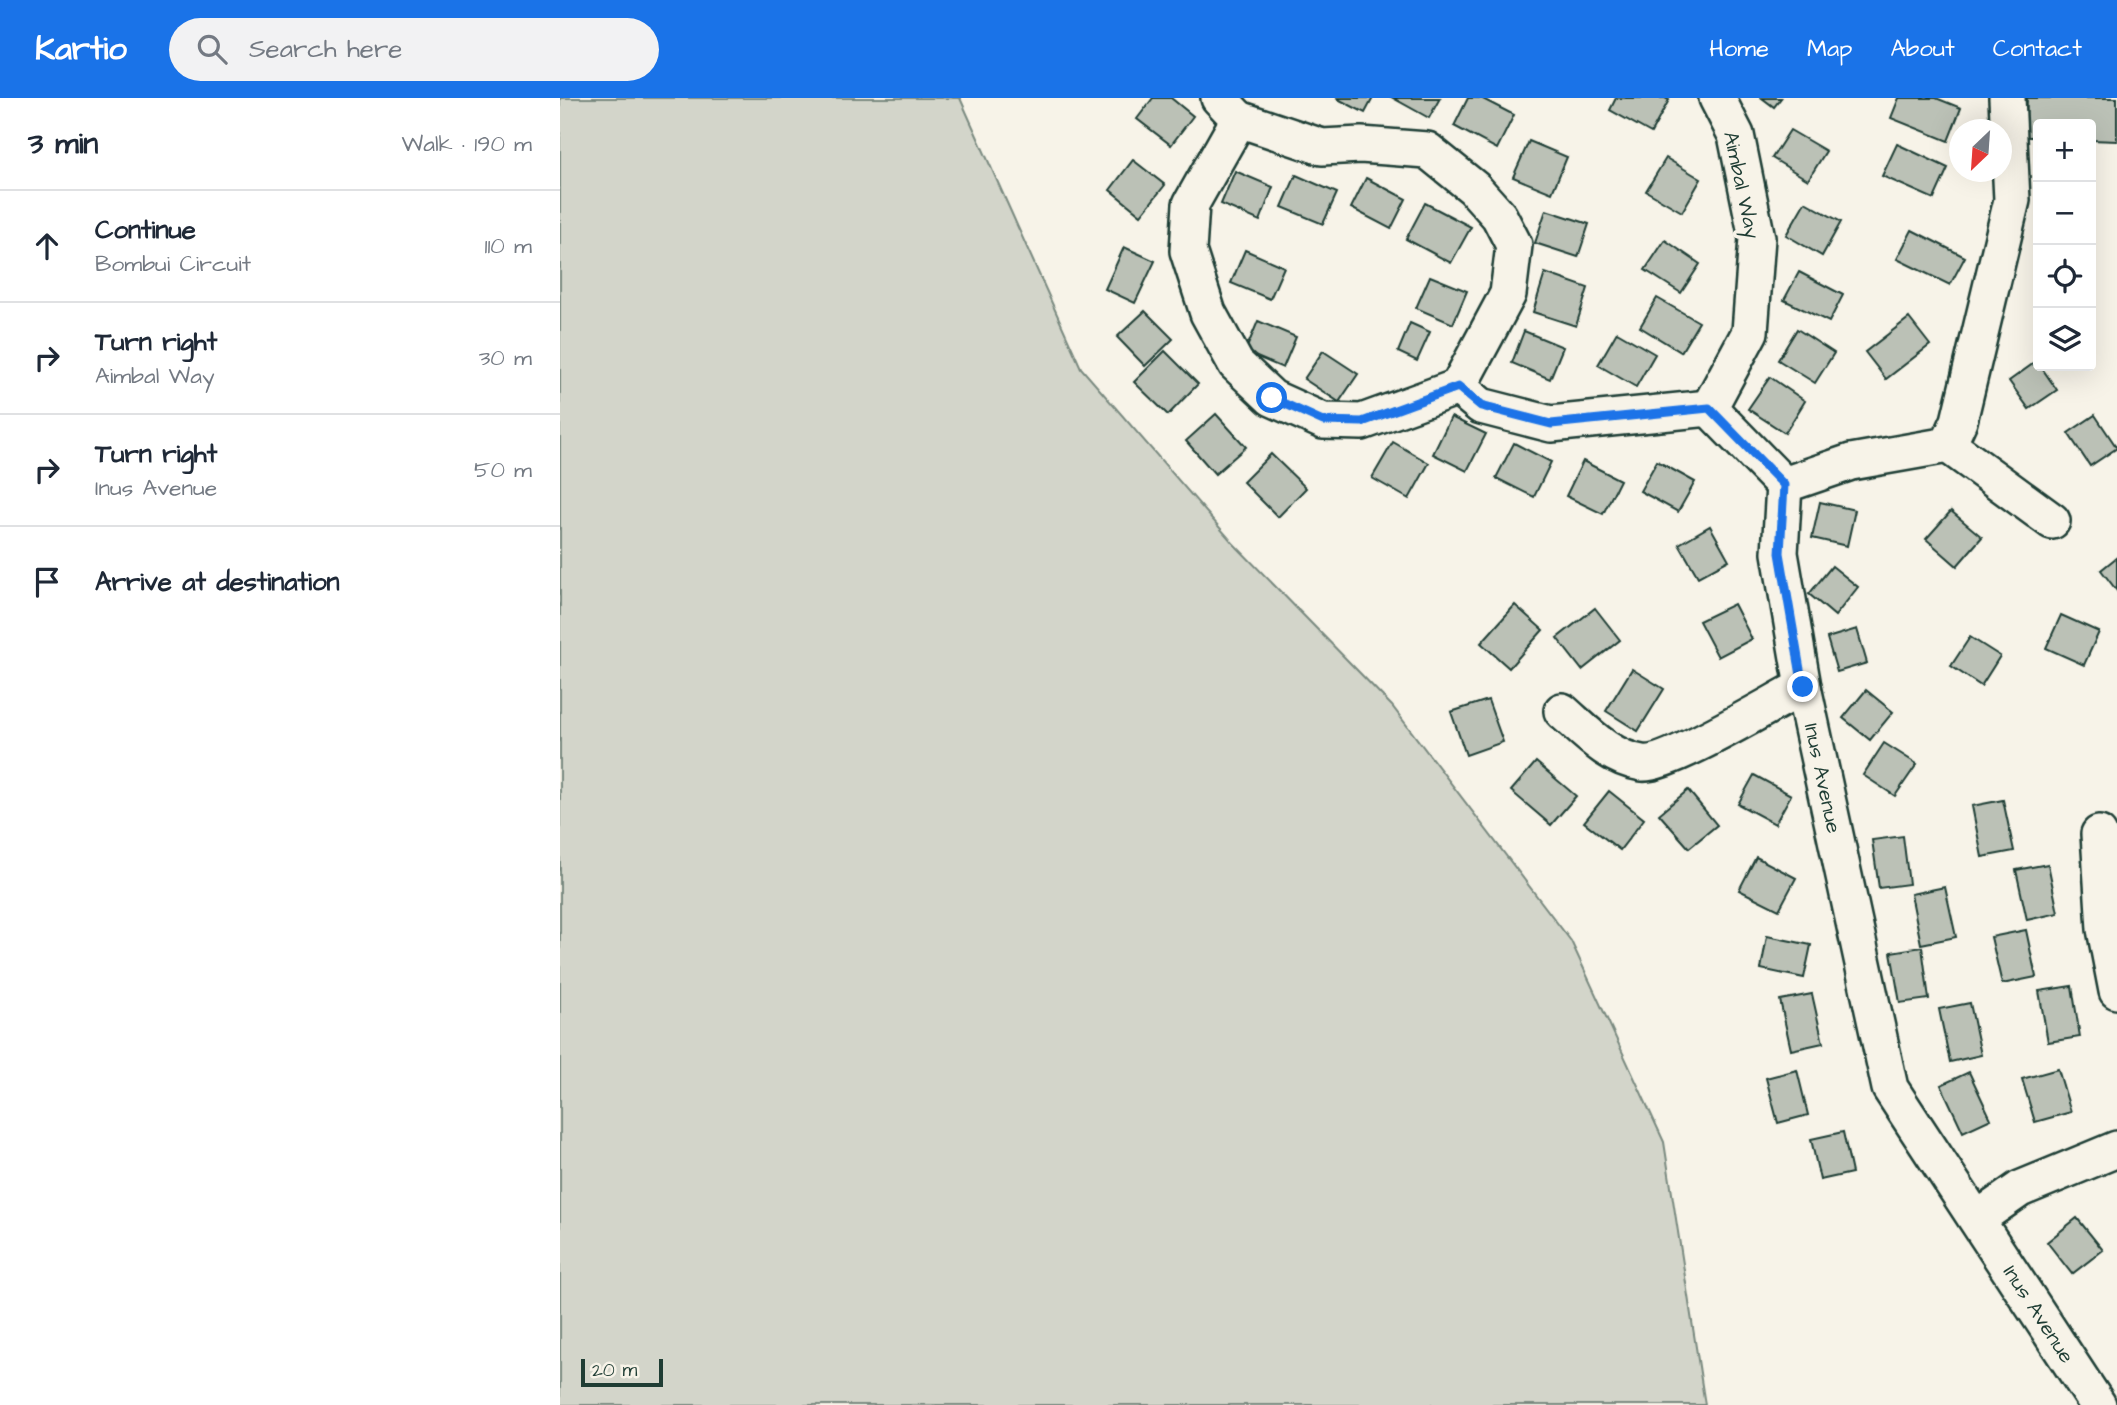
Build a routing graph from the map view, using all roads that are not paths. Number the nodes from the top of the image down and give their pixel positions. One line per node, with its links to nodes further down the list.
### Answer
1 (1717, 98): 5 (street, Aimbal Way)
2 (2007, 98): 6 (street)
3 (1229, 109): 4 (street); 4 (street)
4 (1458, 387): 5 (street)
5 (1709, 408): 7 (street)
6 (1948, 445): 7 (street); 8 (street)
7 (1784, 485): 9 (street, Inus Avenue)
8 (2052, 521)
9 (1803, 687): 10 (street); 14 (street, Inus Avenue)
10 (1562, 711)
11 (2099, 834): 12 (street)
12 (2117, 991)
13 (2117, 1149): 14 (street)
14 (1977, 1219): 15 (street, Inus Avenue)
15 (2098, 1405)

